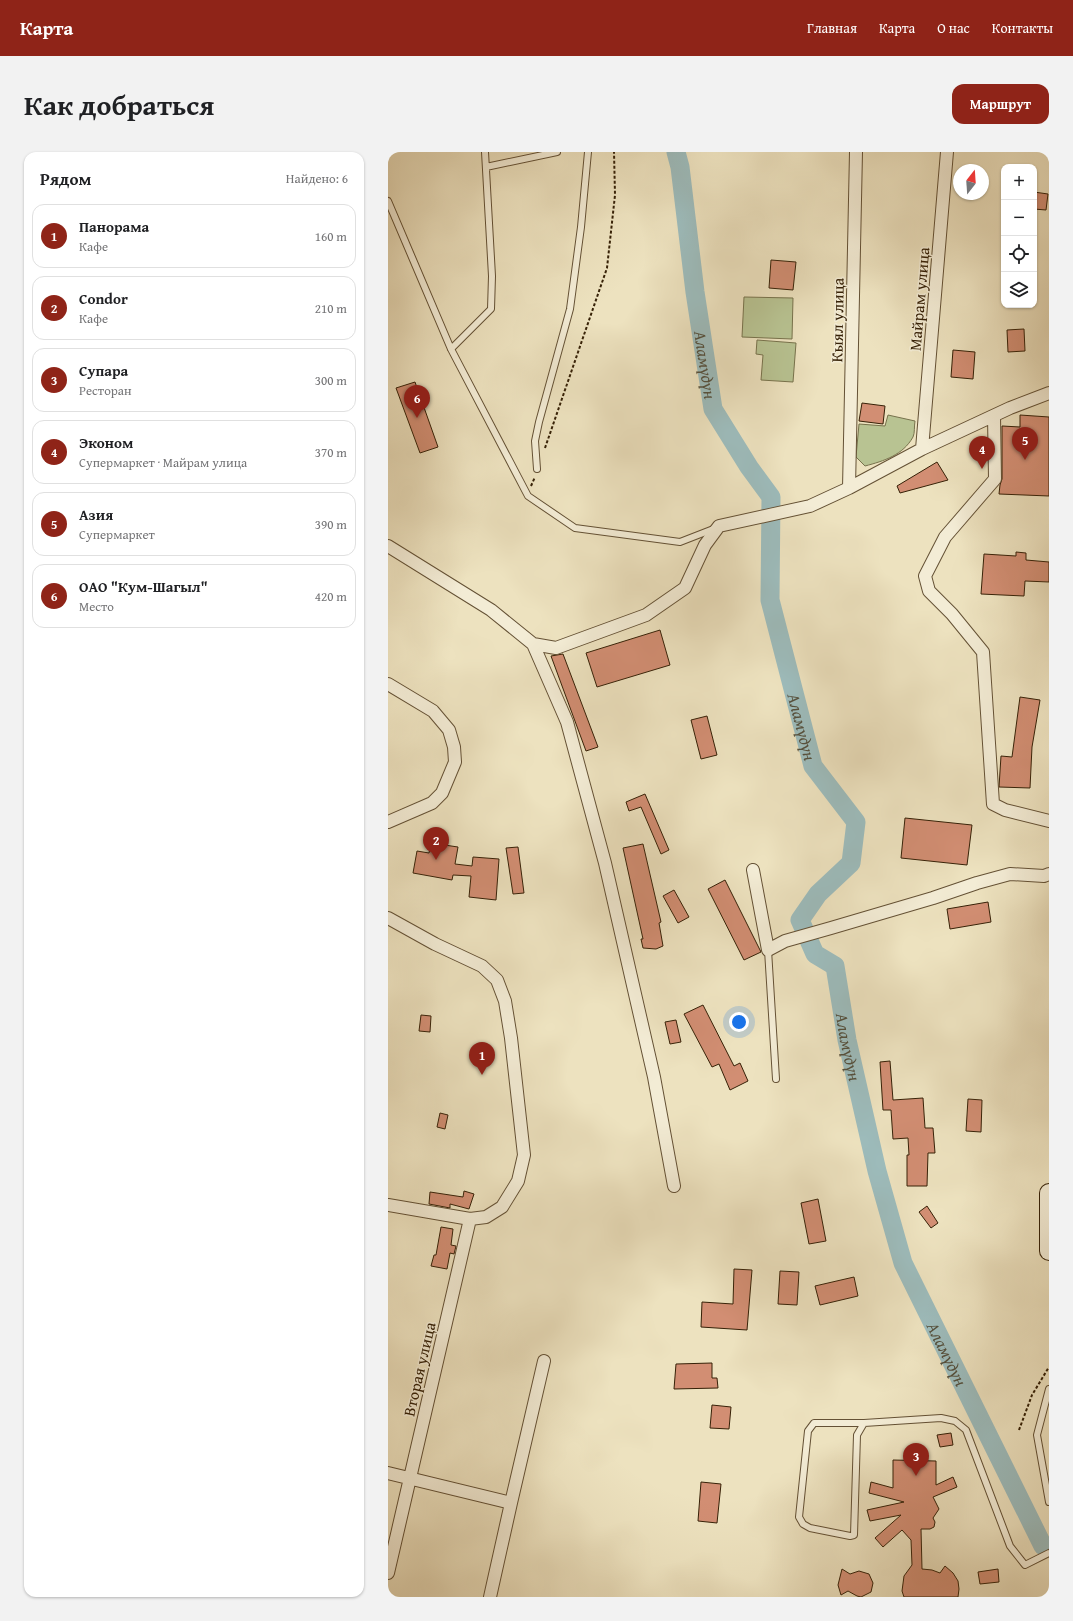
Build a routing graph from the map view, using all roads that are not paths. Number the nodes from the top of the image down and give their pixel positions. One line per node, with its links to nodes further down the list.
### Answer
1 (485, 152): 6 (lane)
2 (557, 152): 6 (lane)
3 (588, 152): 12 (lane)
4 (856, 152): 13 (street, Кыял улица)
5 (947, 152): 11 (street, Майрам улица)
6 (486, 167): 8 (lane)
7 (388, 201): 8 (lane)
8 (451, 349): 14 (lane)
9 (1049, 393): 10 (street)
10 (994, 416): 11 (street); 18 (street)
11 (922, 449): 13 (street)
12 (537, 469)
13 (849, 488): 14 (street)
14 (719, 526): 16 (street)
15 (388, 546): 16 (street)
16 (533, 644): 25 (street)
17 (388, 684): 19 (street)
18 (1049, 821)
19 (388, 822)
20 (753, 870): 23 (street)
21 (1049, 874): 23 (street)
22 (388, 918): 28 (street)
23 (768, 950): 24 (lane)
24 (776, 1079)
25 (674, 1186)
26 (1049, 1193): 29 (main road)
27 (388, 1205): 28 (street)
28 (470, 1219): 34 (street, Вторая улица)
29 (1049, 1251)
30 (544, 1361): 36 (street)
31 (1049, 1389): 35 (lane)
32 (864, 1423): 32 (lane); 37 (lane)
33 (388, 1473): 34 (street)
34 (410, 1479): 36 (street); 38 (street, Вторая улица)
35 (1049, 1502)
36 (511, 1503): 39 (street)
37 (1049, 1553)
38 (388, 1573)
39 (490, 1597)

